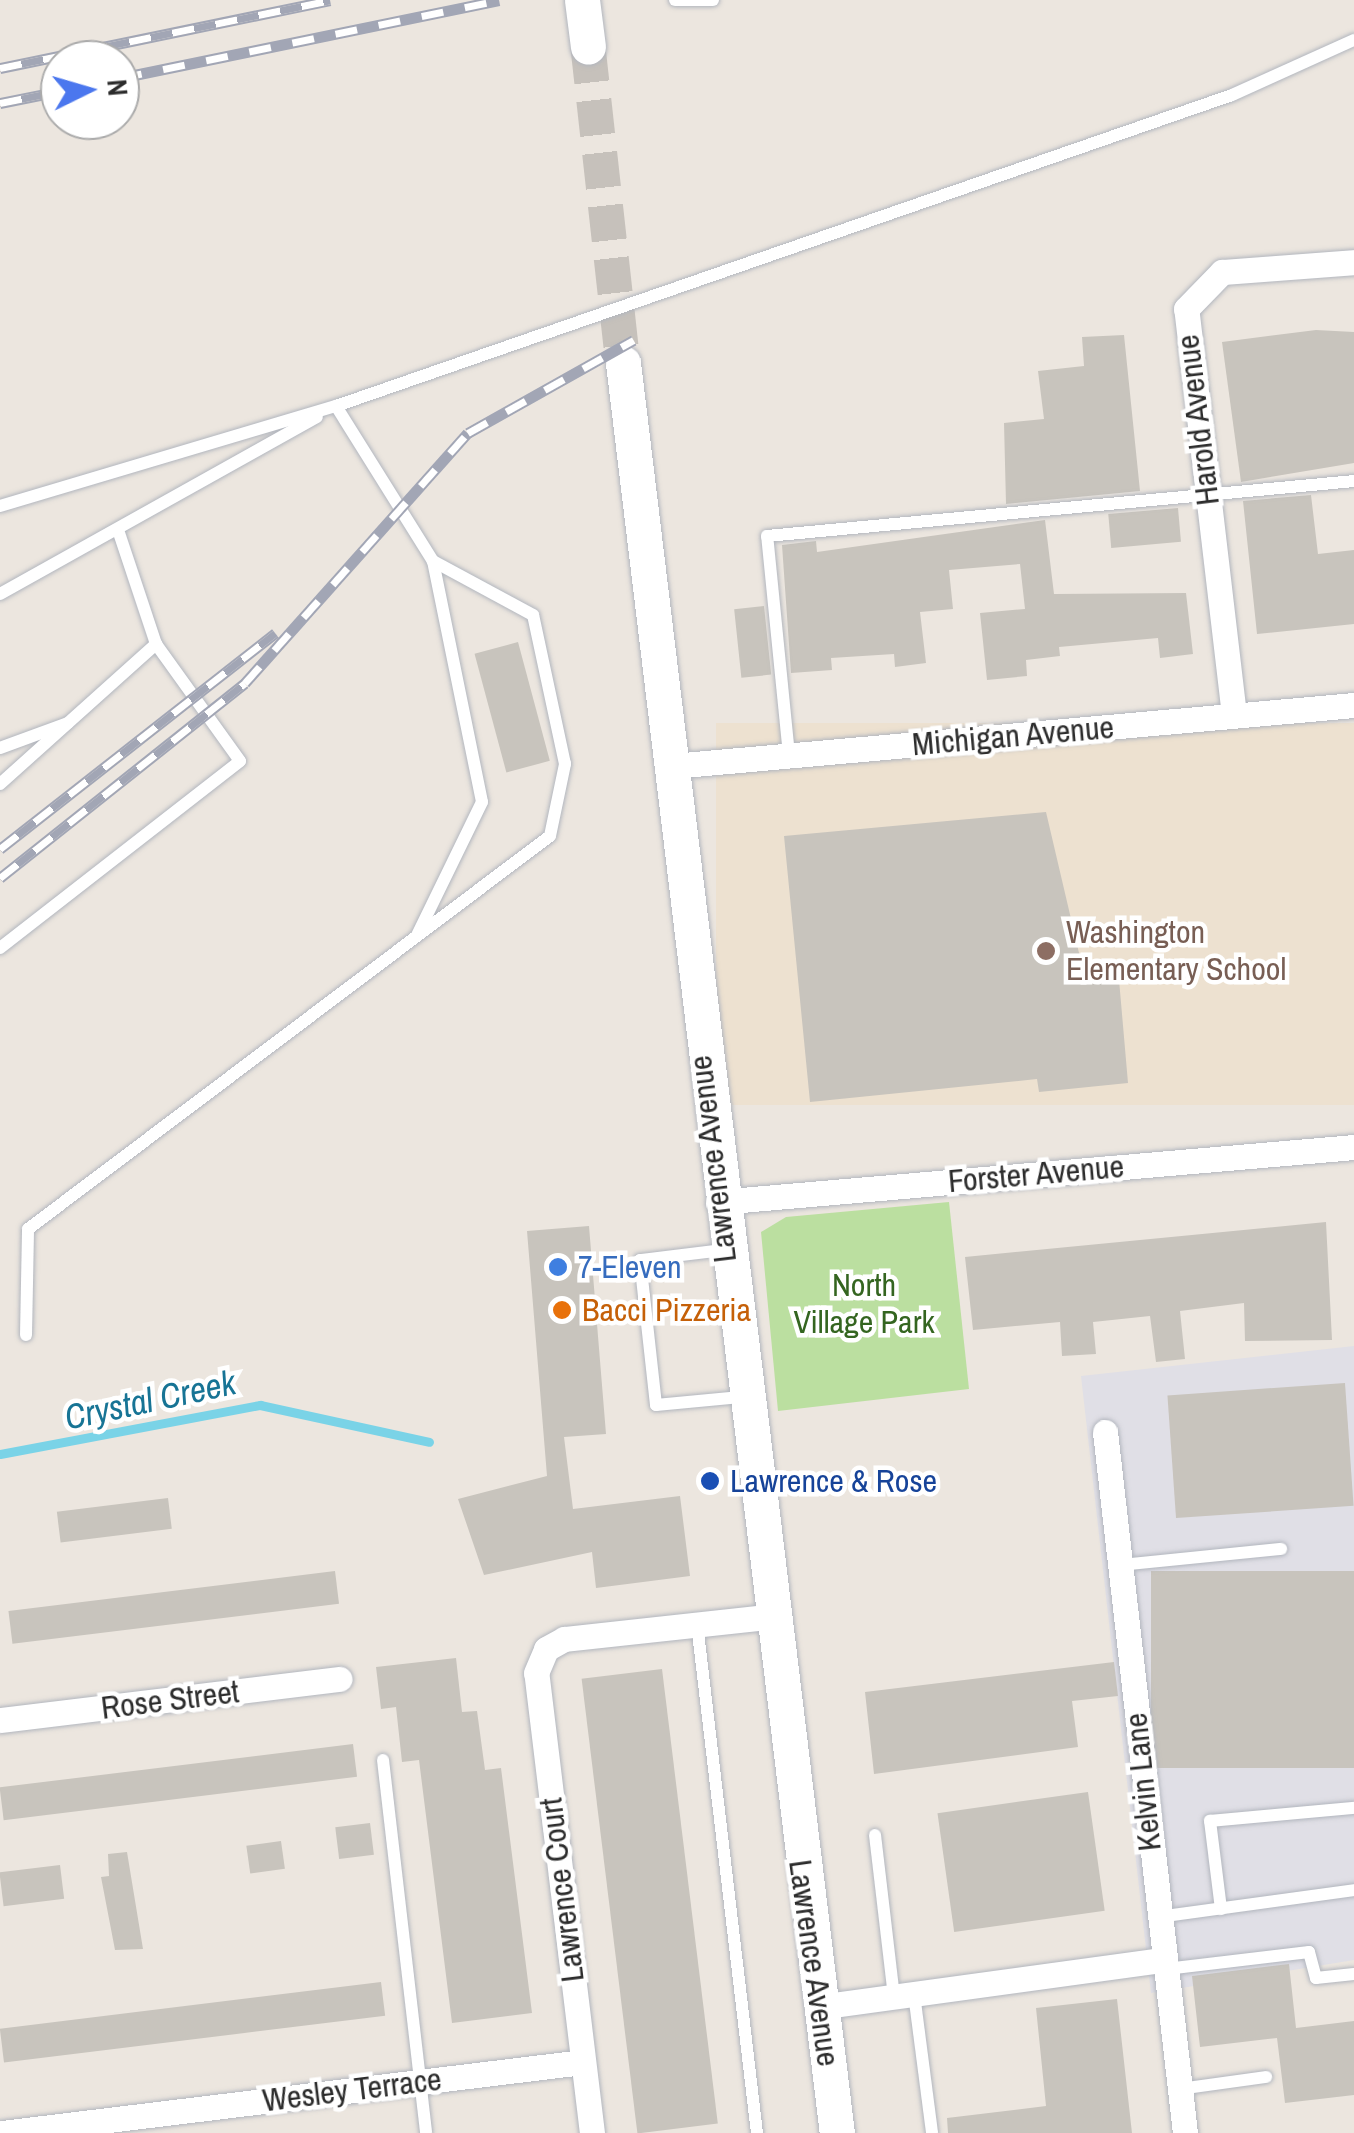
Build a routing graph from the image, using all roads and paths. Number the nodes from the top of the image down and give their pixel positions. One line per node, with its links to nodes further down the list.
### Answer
1 (582, 0): 5 (main road)
2 (675, 0): 3 (lane)
3 (712, 0)
4 (1354, 40): 8 (lane)
5 (588, 47)
6 (1354, 262): 10 (street, Harold Avenue)
7 (623, 363): 21 (main road, Lawrence Avenue)
8 (336, 406): 11 (lane); 12 (lane); 13 (lane)
9 (1354, 481): 10 (lane)
10 (1207, 496): 17 (street, Harold Avenue); 20 (lane)
11 (0, 506)
12 (119, 533): 14 (lane); 15 (lane)
13 (433, 561): 23 (lane); 23 (lane)
14 (0, 594)
15 (156, 644): 18 (lane); 24 (lane)
16 (1354, 705): 17 (street, Michigan Avenue)
17 (1234, 715): 20 (street, Michigan Avenue)
18 (76, 720): 19 (lane); 22 (lane)
19 (0, 748)
20 (790, 756): 21 (street, Michigan Avenue)
21 (672, 766): 26 (main road, Lawrence Avenue)
22 (0, 784)
23 (414, 941): 28 (lane)
24 (0, 948)
25 (1354, 1146): 26 (street, Forster Avenue)
26 (718, 1202): 27 (main road, Lawrence Avenue)
27 (724, 1250): 29 (main road, Lawrence Avenue); 29 (lane)
28 (26, 1335)
29 (741, 1397): 33 (main road, Lawrence Avenue)
30 (1105, 1432): 32 (street, Kelvin Lane)
31 (1281, 1549): 32 (lane)
32 (1120, 1564): 42 (street, Kelvin Lane)
33 (768, 1616): 34 (street); 46 (main road, Lawrence Avenue)
34 (697, 1624): 47 (street, Lawrence Court); 54 (lane)
35 (340, 1679): 36 (street, Rose Street)
36 (0, 1720)
37 (383, 1760): 49 (lane)
38 (1354, 1808): 41 (lane)
39 (875, 1836): 45 (lane)
40 (1354, 1890): 41 (lane)
41 (1221, 1909): 42 (lane)
42 (1158, 1917): 43 (street, Kelvin Lane)
43 (1163, 1965): 44 (lane); 45 (street); 50 (street, Kelvin Lane)
44 (1354, 1974)
45 (904, 1996): 46 (street); 56 (lane)
46 (819, 2007): 55 (main road, Lawrence Avenue)
47 (583, 2062): 49 (street, Wesley Terrace); 53 (street, Lawrence Court)
48 (1266, 2078): 50 (lane)
49 (419, 2082): 51 (street, Wesley Terrace); 52 (lane)
50 (1179, 2089): 57 (street, Kelvin Lane)
51 (2, 2133)
52 (426, 2133)
53 (592, 2133)
54 (757, 2133)
55 (836, 2133)
56 (932, 2133)
57 (1185, 2133)

